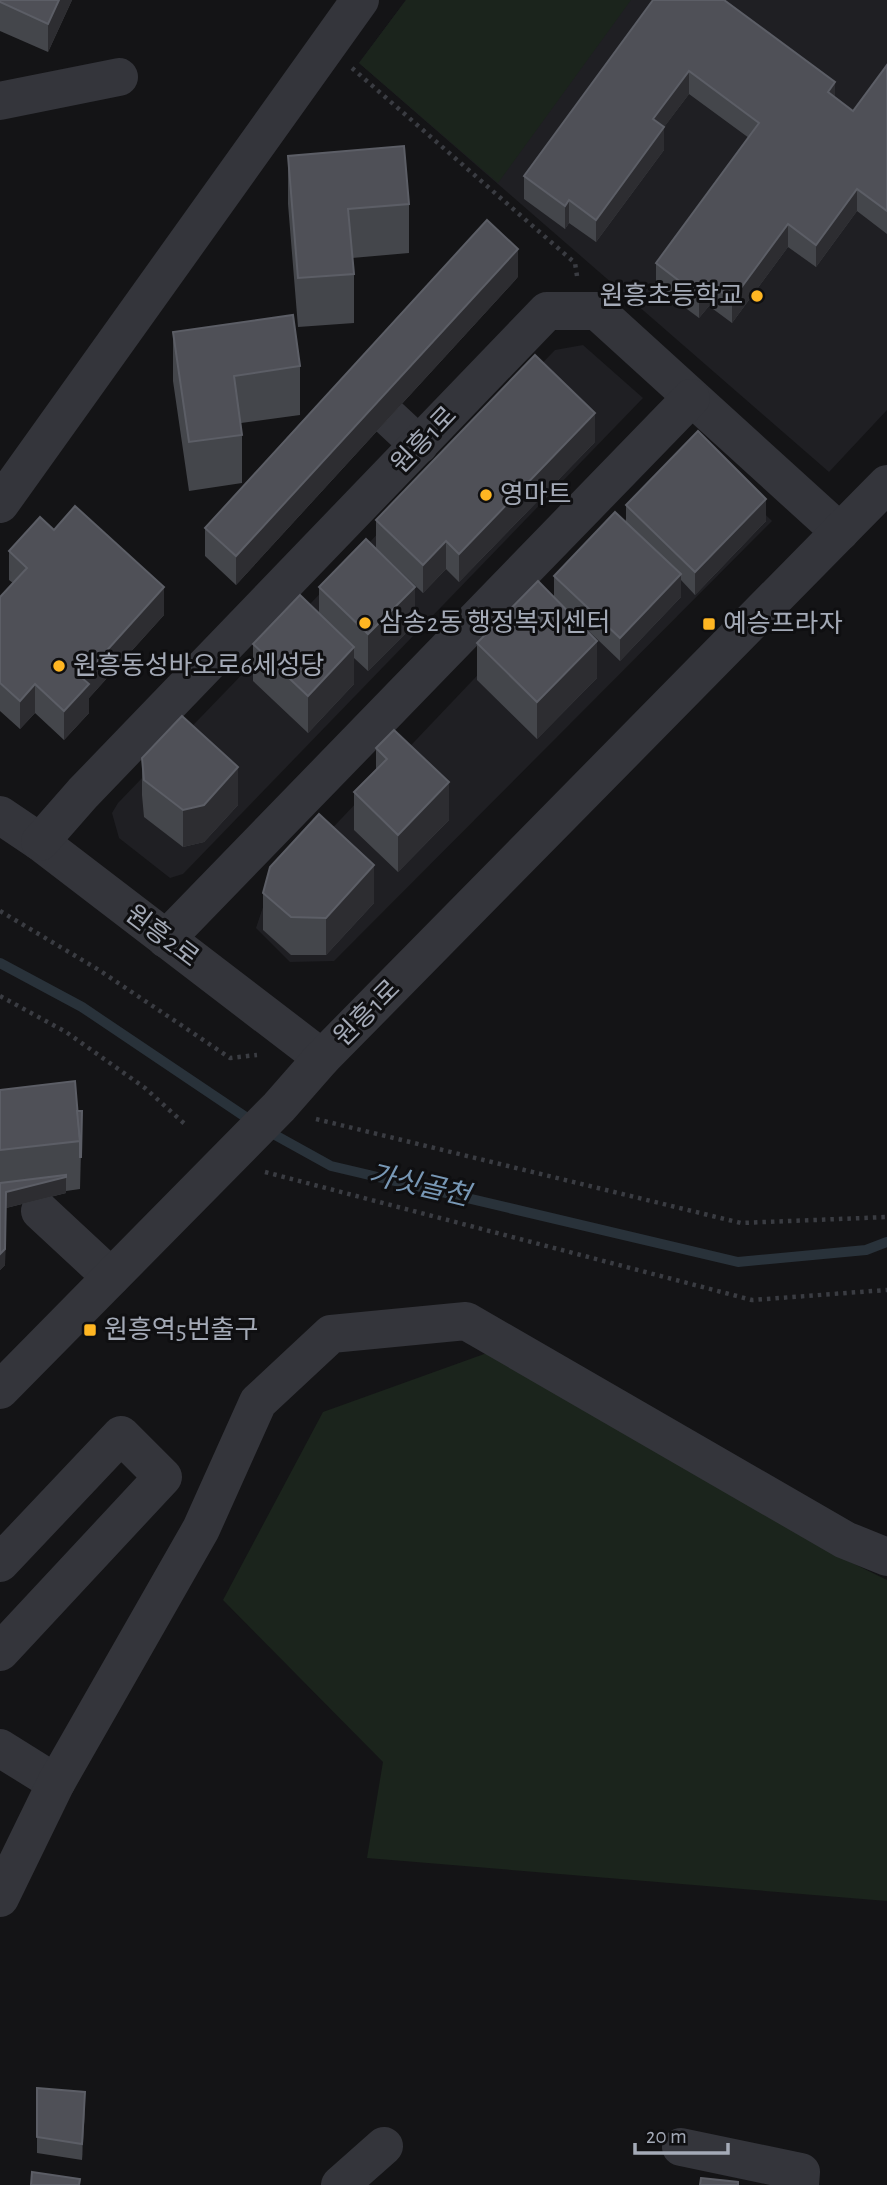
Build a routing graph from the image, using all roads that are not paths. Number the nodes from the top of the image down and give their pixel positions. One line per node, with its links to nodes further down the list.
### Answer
1 (360, 0): 8 (street)
2 (119, 77): 3 (street)
3 (0, 101)
4 (691, 398): 6 (street, 원흥1로); 9 (street, 원흥1로); 12 (street)
5 (390, 418): 6 (street)
6 (419, 445): 11 (street, 원흥1로)
7 (887, 484): 9 (street, 원흥1로)
8 (0, 504)
9 (840, 532): 13 (street, 원흥1로)
10 (0, 815): 11 (street, 원흥2로)
11 (40, 842): 12 (street, 원흥2로)
12 (166, 939): 13 (street, 원흥2로)
13 (322, 1058): 15 (street, 원흥1로)
14 (40, 1211): 15 (street)
15 (111, 1277): 16 (street)
16 (0, 1390)
17 (887, 1556): 21 (street)
18 (0, 1563): 19 (street)
19 (0, 1651)
20 (0, 1748): 21 (street)
21 (56, 1783): 22 (street)
22 (0, 1898)
23 (384, 2146): 25 (street)
24 (681, 2147): 26 (street)
25 (340, 2185)
26 (800, 2185)

